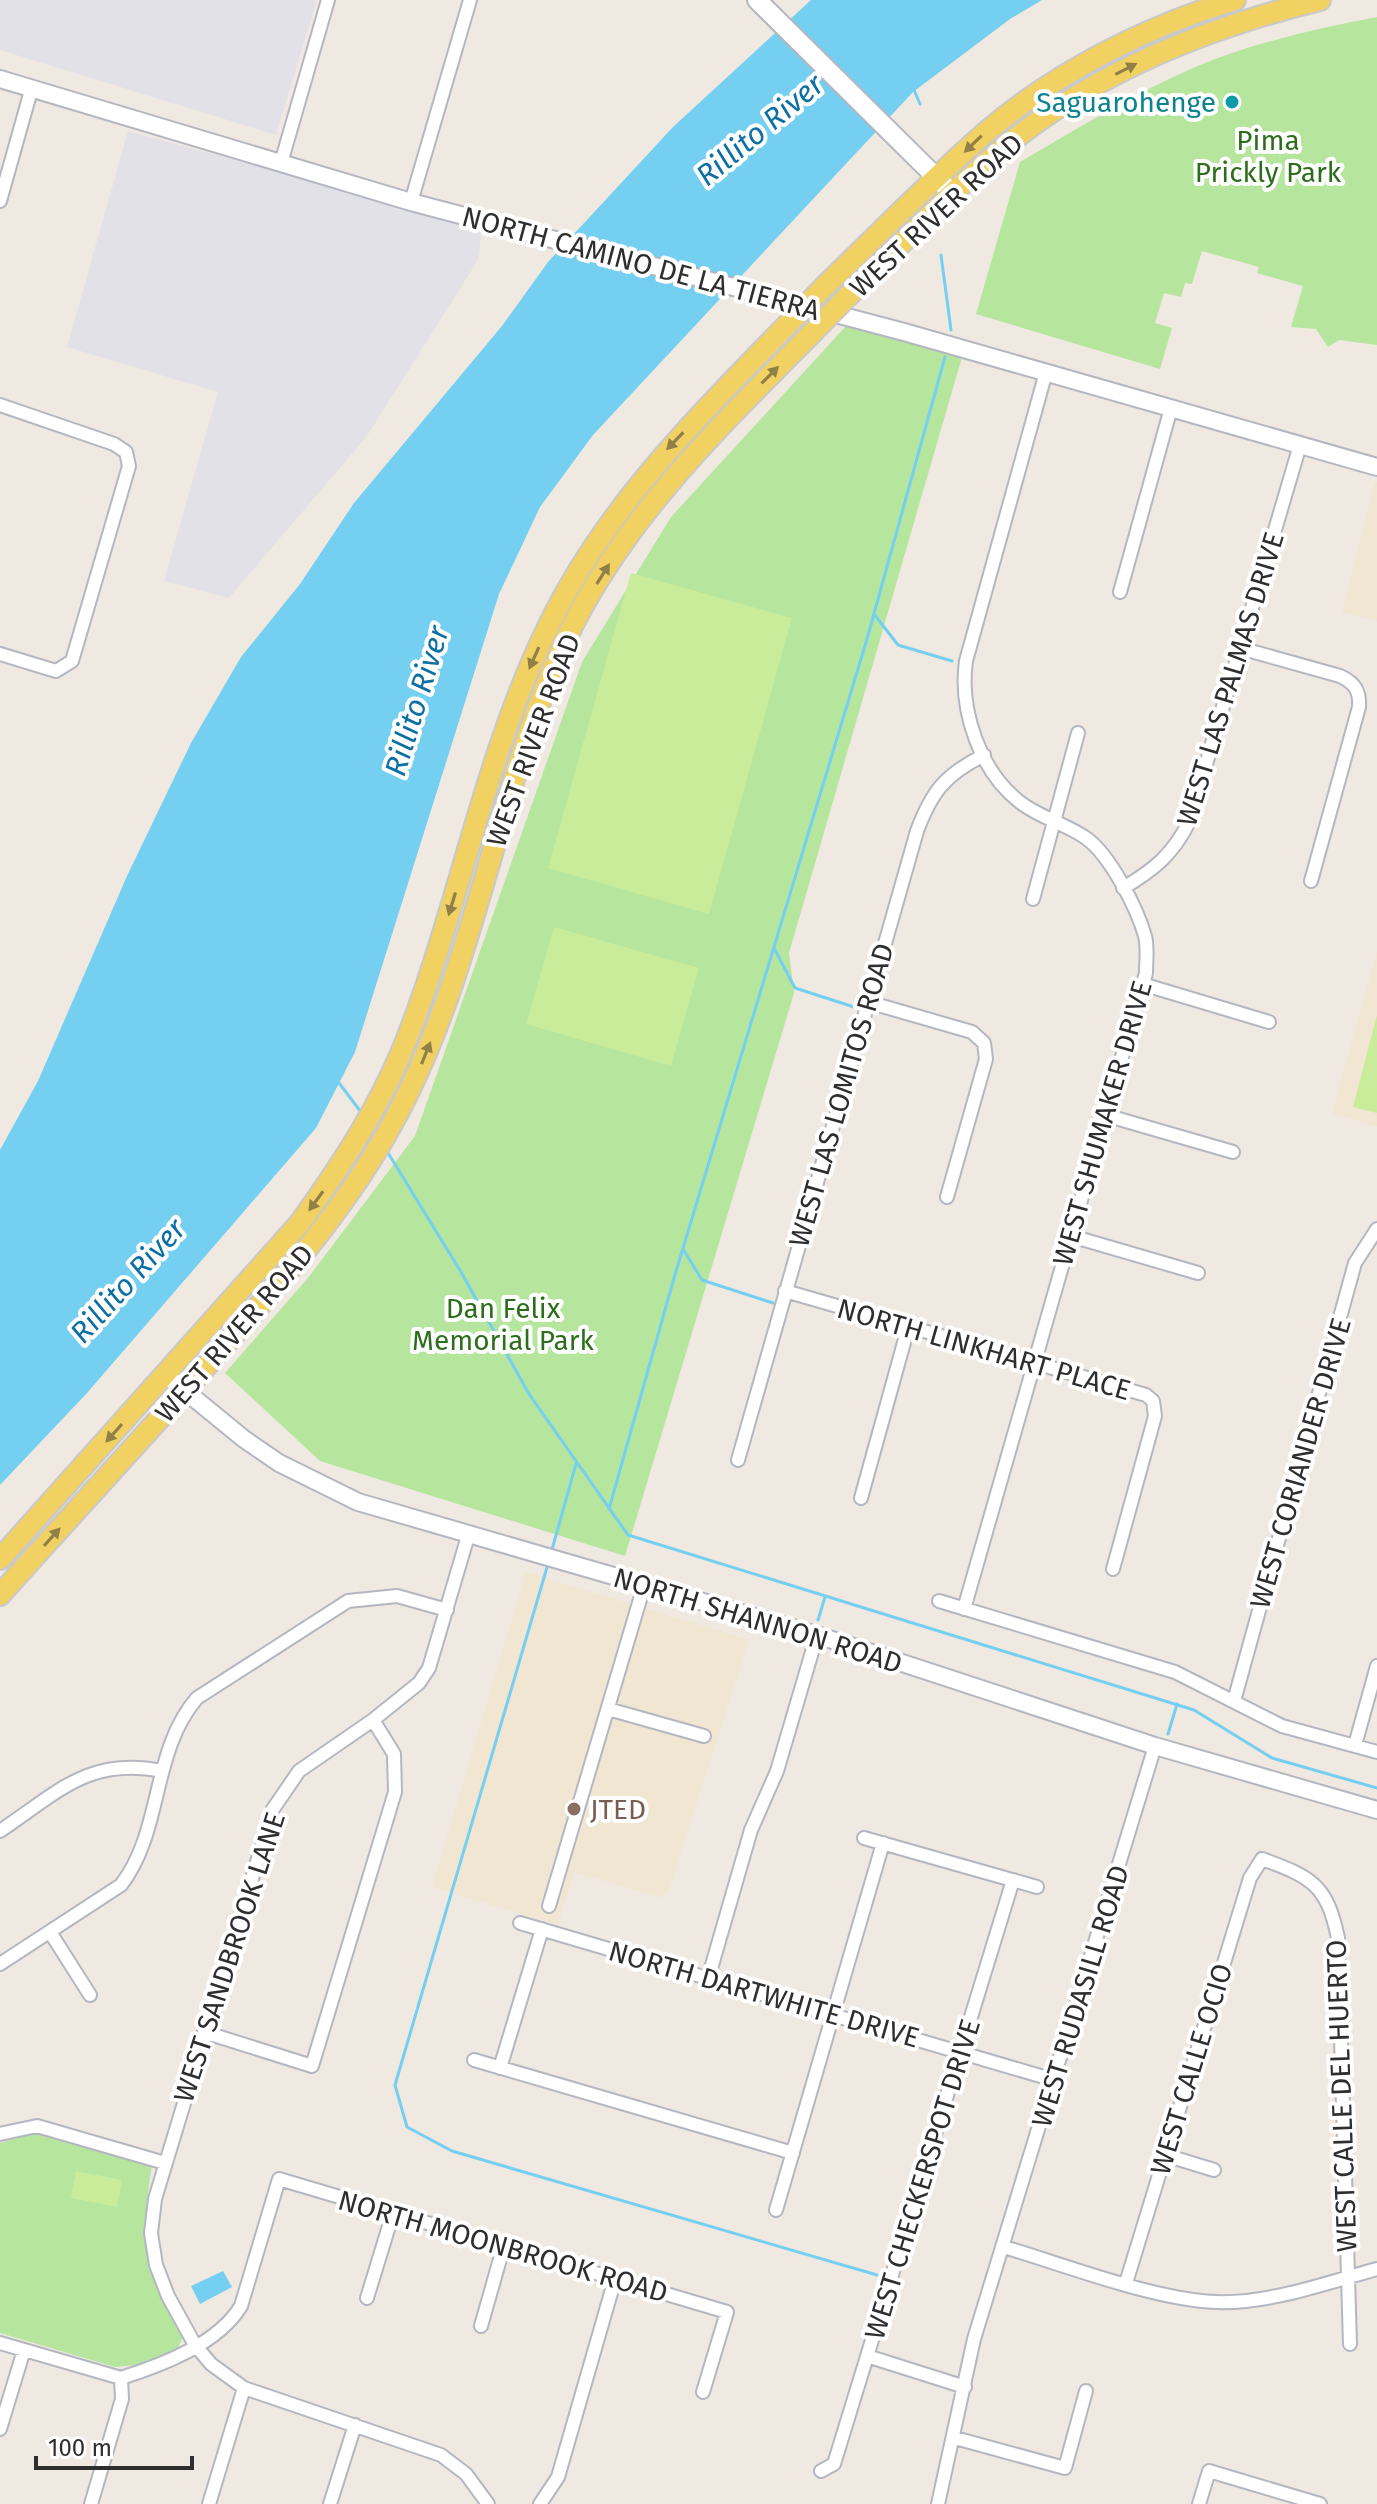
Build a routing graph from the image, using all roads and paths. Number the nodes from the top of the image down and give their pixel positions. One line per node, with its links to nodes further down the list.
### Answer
1 (328, 0): 10 (street)
2 (470, 0): 14 (street)
3 (1235, 0): 7 (main road, WEST RIVER ROAD)
4 (1320, 0): 9 (main road, WEST RIVER ROAD, one-way to 4)
5 (759, 2): 11 (main road)
6 (0, 79): 8 (street, NORTH CAMINO DE LA TIERRA)
7 (1052, 86): 9 (main road); 11 (main road, WEST RIVER ROAD, one-way to 11)
8 (32, 87): 10 (street, NORTH CAMINO DE LA TIERRA); 13 (street)
9 (1064, 105): 12 (main road, WEST RIVER ROAD)
10 (281, 163): 14 (street, NORTH CAMINO DE LA TIERRA)
11 (938, 178): 12 (main road); 21 (main road, WEST RIVER ROAD, one-way to 21, bridge)
12 (954, 195): 22 (main road, WEST RIVER ROAD, one-way to 12, bridge)
13 (0, 201)
14 (411, 202): 15 (street, NORTH CAMINO DE LA TIERRA)
15 (1046, 372): 17 (street, NORTH CAMINO DE LA TIERRA); 26 (street, WEST SHUMAKER DRIVE)
16 (0, 405): 24 (street)
17 (1171, 408): 18 (street, NORTH CAMINO DE LA TIERRA); 20 (street)
18 (1300, 445): 19 (street, NORTH CAMINO DE LA TIERRA); 23 (street, WEST LAS PALMAS DRIVE)
19 (1377, 467)
20 (1120, 592)
21 (561, 601): 22 (main road); 43 (main road, WEST RIVER ROAD, one-way to 43)
22 (581, 612): 44 (main road, WEST RIVER ROAD, one-way to 22)
23 (1240, 648): 28 (street); 29 (street, WEST LAS PALMAS DRIVE)
24 (0, 654)
25 (1078, 733): 27 (street)
26 (984, 755): 27 (street, WEST SHUMAKER DRIVE); 32 (street, WEST LAS LOMITOS ROAD)
27 (1054, 822): 29 (street, WEST SHUMAKER DRIVE); 30 (street)
28 (1311, 881)
29 (1123, 888): 31 (street, WEST SHUMAKER DRIVE)
30 (1033, 899)
31 (1142, 984): 33 (street); 34 (street, WEST SHUMAKER DRIVE)
32 (868, 1002): 36 (street); 40 (street, WEST LAS LOMITOS ROAD)
33 (1269, 1022)
34 (1105, 1115): 35 (street); 38 (street, WEST SHUMAKER DRIVE)
35 (1233, 1152)
36 (947, 1197)
37 (1377, 1229): 57 (street, WEST CORIANDER DRIVE)
38 (1071, 1236): 39 (street); 42 (street, WEST SHUMAKER DRIVE)
39 (1198, 1273)
40 (785, 1291): 41 (street, NORTH LINKHART PLACE); 45 (street, WEST LAS LOMITOS ROAD)
41 (908, 1328): 42 (street, NORTH LINKHART PLACE); 46 (street)
42 (1035, 1362): 49 (street, NORTH LINKHART PLACE); 53 (street, WEST SHUMAKER DRIVE)
43 (167, 1376): 44 (street, NORTH SHANNON ROAD); 48 (main road, WEST RIVER ROAD, one-way to 48)
44 (185, 1391): 47 (street, NORTH SHANNON ROAD); 51 (main road, WEST RIVER ROAD, one-way to 44)
45 (738, 1460)
46 (861, 1498)
47 (468, 1536): 50 (street, NORTH SHANNON ROAD); 54 (street, WEST SANDBROOK LANE)
48 (0, 1559)
49 (1113, 1569)
50 (644, 1586): 55 (street, NORTH SHANNON ROAD); 58 (street)
51 (0, 1595)
52 (939, 1601): 53 (street)
53 (964, 1609): 57 (street)
54 (447, 1610): 59 (street, WEST SANDBROOK LANE); 64 (street)
55 (817, 1635): 62 (street, NORTH SHANNON ROAD); 77 (street)
56 (1377, 1666): 61 (street)
57 (1234, 1701): 61 (street)
58 (608, 1709): 60 (street); 72 (street)
59 (373, 1720): 80 (street, WEST SANDBROOK LANE); 80 (street)
60 (704, 1736)
61 (1355, 1745): 63 (street)
62 (1155, 1746): 65 (street, NORTH SHANNON ROAD); 84 (street, WEST RUDASILL ROAD)
63 (1377, 1752)
64 (162, 1771): 66 (street); 75 (street)
65 (1377, 1810)
66 (0, 1831)
67 (864, 1838): 68 (street)
68 (883, 1843): 70 (street); 79 (street)
69 (1262, 1859): 87 (street, WEST CALLE OCIO); 95 (street, WEST CALLE DEL HUERTO)
70 (1013, 1880): 71 (street); 81 (street, WEST CHECKERSPOT DRIVE)
71 (1037, 1887)
72 (549, 1906)
73 (520, 1923): 74 (street, NORTH DARTWHITE DRIVE)
74 (542, 1929): 77 (street, NORTH DARTWHITE DRIVE); 83 (street)
75 (50, 1932): 76 (street); 78 (street)
76 (0, 1964)
77 (708, 1979): 79 (street, NORTH DARTWHITE DRIVE)
78 (90, 1995)
79 (833, 2014): 81 (street, NORTH DARTWHITE DRIVE); 86 (street)
80 (204, 2032): 88 (street, WEST SANDBROOK LANE)
81 (962, 2052): 84 (street, NORTH DARTWHITE DRIVE); 104 (street, WEST CHECKERSPOT DRIVE)
82 (474, 2060): 83 (street)
83 (500, 2068): 86 (street)
84 (1054, 2080): 93 (street, WEST RUDASILL ROAD)
85 (0, 2134): 88 (street)
86 (793, 2153): 90 (street)
87 (1165, 2155): 89 (street); 97 (street, WEST CALLE OCIO)
88 (165, 2163): 102 (street, WEST SANDBROOK LANE)
89 (1214, 2170)
90 (776, 2210)
91 (393, 2213): 92 (street, NORTH MOONBROOK ROAD); 98 (street); 102 (street, NORTH MOONBROOK ROAD)
92 (504, 2245): 96 (street, NORTH MOONBROOK ROAD); 99 (street)
93 (1004, 2247): 97 (street); 106 (street, WEST RUDASILL ROAD)
94 (1377, 2269): 95 (street)
95 (1347, 2277): 97 (street); 101 (street, WEST CALLE DEL HUERTO)
96 (615, 2279): 109 (street, NORTH MOONBROOK ROAD); 118 (street)
97 (1126, 2283)
98 (367, 2298)
99 (481, 2326)
100 (0, 2343): 103 (street)
101 (1350, 2344)
102 (195, 2345): 105 (street); 107 (street, WEST SANDBROOK LANE)
103 (24, 2350): 105 (street); 111 (street)
104 (867, 2356): 106 (street); 113 (street, WEST CHECKERSPOT DRIVE)
105 (121, 2378): 114 (street)
106 (965, 2387): 112 (street, WEST RUDASILL ROAD)
107 (244, 2388): 110 (street, WEST SANDBROOK LANE); 115 (street)
108 (1086, 2391): 112 (street)
109 (703, 2392)
110 (355, 2425): 116 (street); 117 (street, WEST SANDBROOK LANE)
111 (0, 2429)
112 (955, 2438): 119 (street, WEST RUDASILL ROAD)
113 (821, 2471)
114 (91, 2504)
115 (209, 2504)
116 (330, 2504)
117 (488, 2504)
118 (540, 2504)
119 (938, 2504)
120 (1199, 2504): 121 (street)
121 (1320, 2504)

